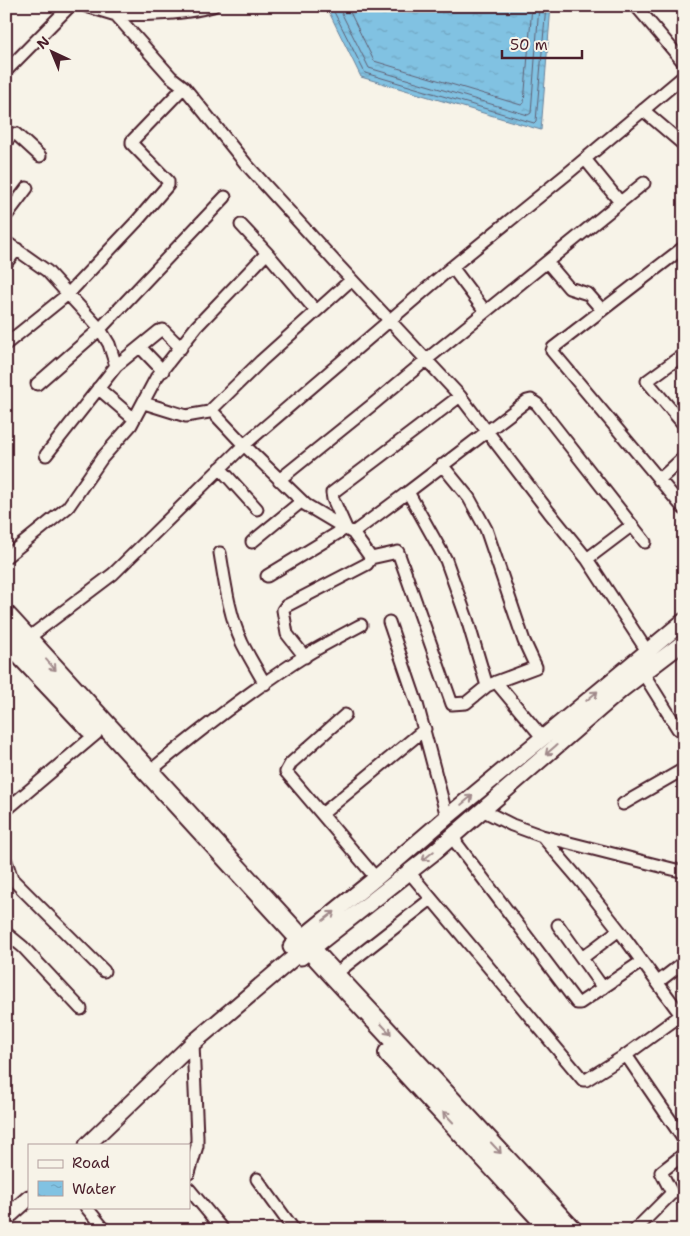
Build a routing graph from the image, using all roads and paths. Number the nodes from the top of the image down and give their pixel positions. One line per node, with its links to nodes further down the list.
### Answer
1 (70, 6): 7 (street)
2 (86, 6): 5 (street)
3 (213, 6): 5 (street)
4 (636, 6): 6 (street)
5 (116, 15): 9 (street)
6 (684, 63)
7 (6, 71)
8 (684, 76): 10 (street)
9 (184, 87): 28 (street); 29 (street)
10 (643, 110): 12 (street); 14 (street)
11 (6, 142): 13 (street)
12 (684, 145)
13 (40, 156)
14 (585, 159): 18 (street); 27 (street)
15 (644, 183): 18 (street)
16 (27, 188): 19 (street)
17 (226, 197): 34 (street)
18 (620, 202): 25 (street)
19 (6, 216)
20 (241, 225): 24 (street)
21 (6, 242): 23 (street)
22 (684, 247): 30 (street)
23 (17, 249): 26 (street); 29 (street)
24 (267, 253): 31 (street); 37 (street)
25 (547, 262): 30 (street); 32 (street)
26 (6, 263)
27 (452, 268): 32 (street); 33 (street)
28 (351, 280): 31 (street); 33 (street)
29 (68, 294): 34 (street); 35 (street)
30 (602, 310): 56 (street)
31 (316, 311): 46 (street)
32 (485, 312): 39 (street)
33 (389, 320): 39 (street); 50 (street)
34 (100, 329): 40 (street); 42 (street)
35 (6, 344)
36 (140, 347): 37 (street); 40 (street); 41 (street)
37 (180, 348): 41 (street)
38 (684, 354): 48 (street)
39 (426, 360): 44 (street); 55 (street)
40 (116, 366): 43 (street)
41 (162, 371): 45 (street)
42 (37, 384)
43 (98, 388): 47 (street); 51 (street)
44 (460, 396): 49 (street); 62 (street)
45 (144, 403): 46 (street); 47 (street)
46 (211, 410): 50 (street)
47 (134, 419): 66 (street)
48 (682, 419)
49 (488, 432): 53 (street); 61 (street); 68 (street)
50 (244, 445): 54 (street); 55 (street)
51 (46, 455)
52 (684, 457): 56 (street)
53 (442, 465): 57 (street); 81 (street)
54 (220, 468): 60 (street); 75 (street)
55 (278, 480): 58 (street)
56 (659, 480): 59 (street)
57 (408, 492): 62 (street); 81 (street)
58 (302, 501): 62 (street); 63 (street)
59 (684, 508)
60 (257, 509)
61 (632, 525): 64 (street); 68 (street)
62 (350, 530): 67 (street); 69 (street)
63 (252, 542)
64 (645, 542)
65 (220, 553): 80 (street)
66 (6, 557)
67 (371, 558): 78 (street); 81 (street)
68 (587, 559): 77 (street)
69 (267, 576)
70 (6, 616): 75 (highway)
71 (684, 621): 77 (street)
72 (388, 622): 84 (street)
73 (361, 624): 78 (street)
74 (6, 639): 85 (highway)
75 (27, 639): 88 (highway, one-way to 88)
76 (684, 642): 79 (street)
77 (647, 651): 86 (street, one-way to 77)
78 (305, 657): 80 (street)
79 (643, 673): 83 (street); 91 (street, one-way to 91)
80 (265, 684): 88 (street)
81 (492, 684): 86 (street)
82 (345, 715): 92 (street)
83 (684, 724)
84 (425, 729): 92 (street); 93 (street)
85 (96, 734): 90 (street); 105 (highway)
86 (542, 737): 93 (street, one-way to 86)
87 (684, 769): 89 (street)
88 (149, 772): 105 (highway)
89 (623, 804)
90 (6, 810)
91 (482, 810): 94 (street); 95 (street)
92 (322, 814): 99 (street)
93 (447, 816): 99 (street)
94 (454, 835): 97 (street, one-way to 97); 112 (street)
95 (542, 836): 98 (street); 103 (street)
96 (6, 861): 100 (street)
97 (409, 872): 101 (street); 105 (street)
98 (684, 872)
99 (376, 878): 105 (street, one-way to 99)
100 (9, 882): 109 (street)
101 (432, 899): 110 (street); 116 (street)
102 (558, 925): 106 (street)
103 (619, 930): 106 (street); 107 (street)
104 (6, 933): 113 (street)
105 (300, 949): 110 (highway); 115 (street); 124 (highway, one-way to 105)
106 (582, 958): 112 (street)
107 (641, 962): 111 (street); 112 (street)
108 (684, 962): 111 (street)
109 (104, 971)
110 (334, 974): 124 (highway, one-way to 124)
111 (658, 982): 114 (street)
112 (603, 988)
113 (81, 1009)
114 (683, 1017): 116 (street)
115 (193, 1043): 118 (street); 120 (street)
116 (626, 1055): 117 (street)
117 (684, 1140)
118 (88, 1144)
119 (684, 1154): 132 (street)
120 (190, 1170)
121 (257, 1180): 129 (street)
122 (190, 1191): 128 (street)
123 (28, 1199): 126 (street)
124 (537, 1202): 130 (highway); 131 (highway)
125 (87, 1208): 127 (street)
126 (8, 1218)
127 (105, 1230)
128 (223, 1230)
129 (294, 1230)
130 (552, 1230)
131 (571, 1230)
132 (634, 1230)

